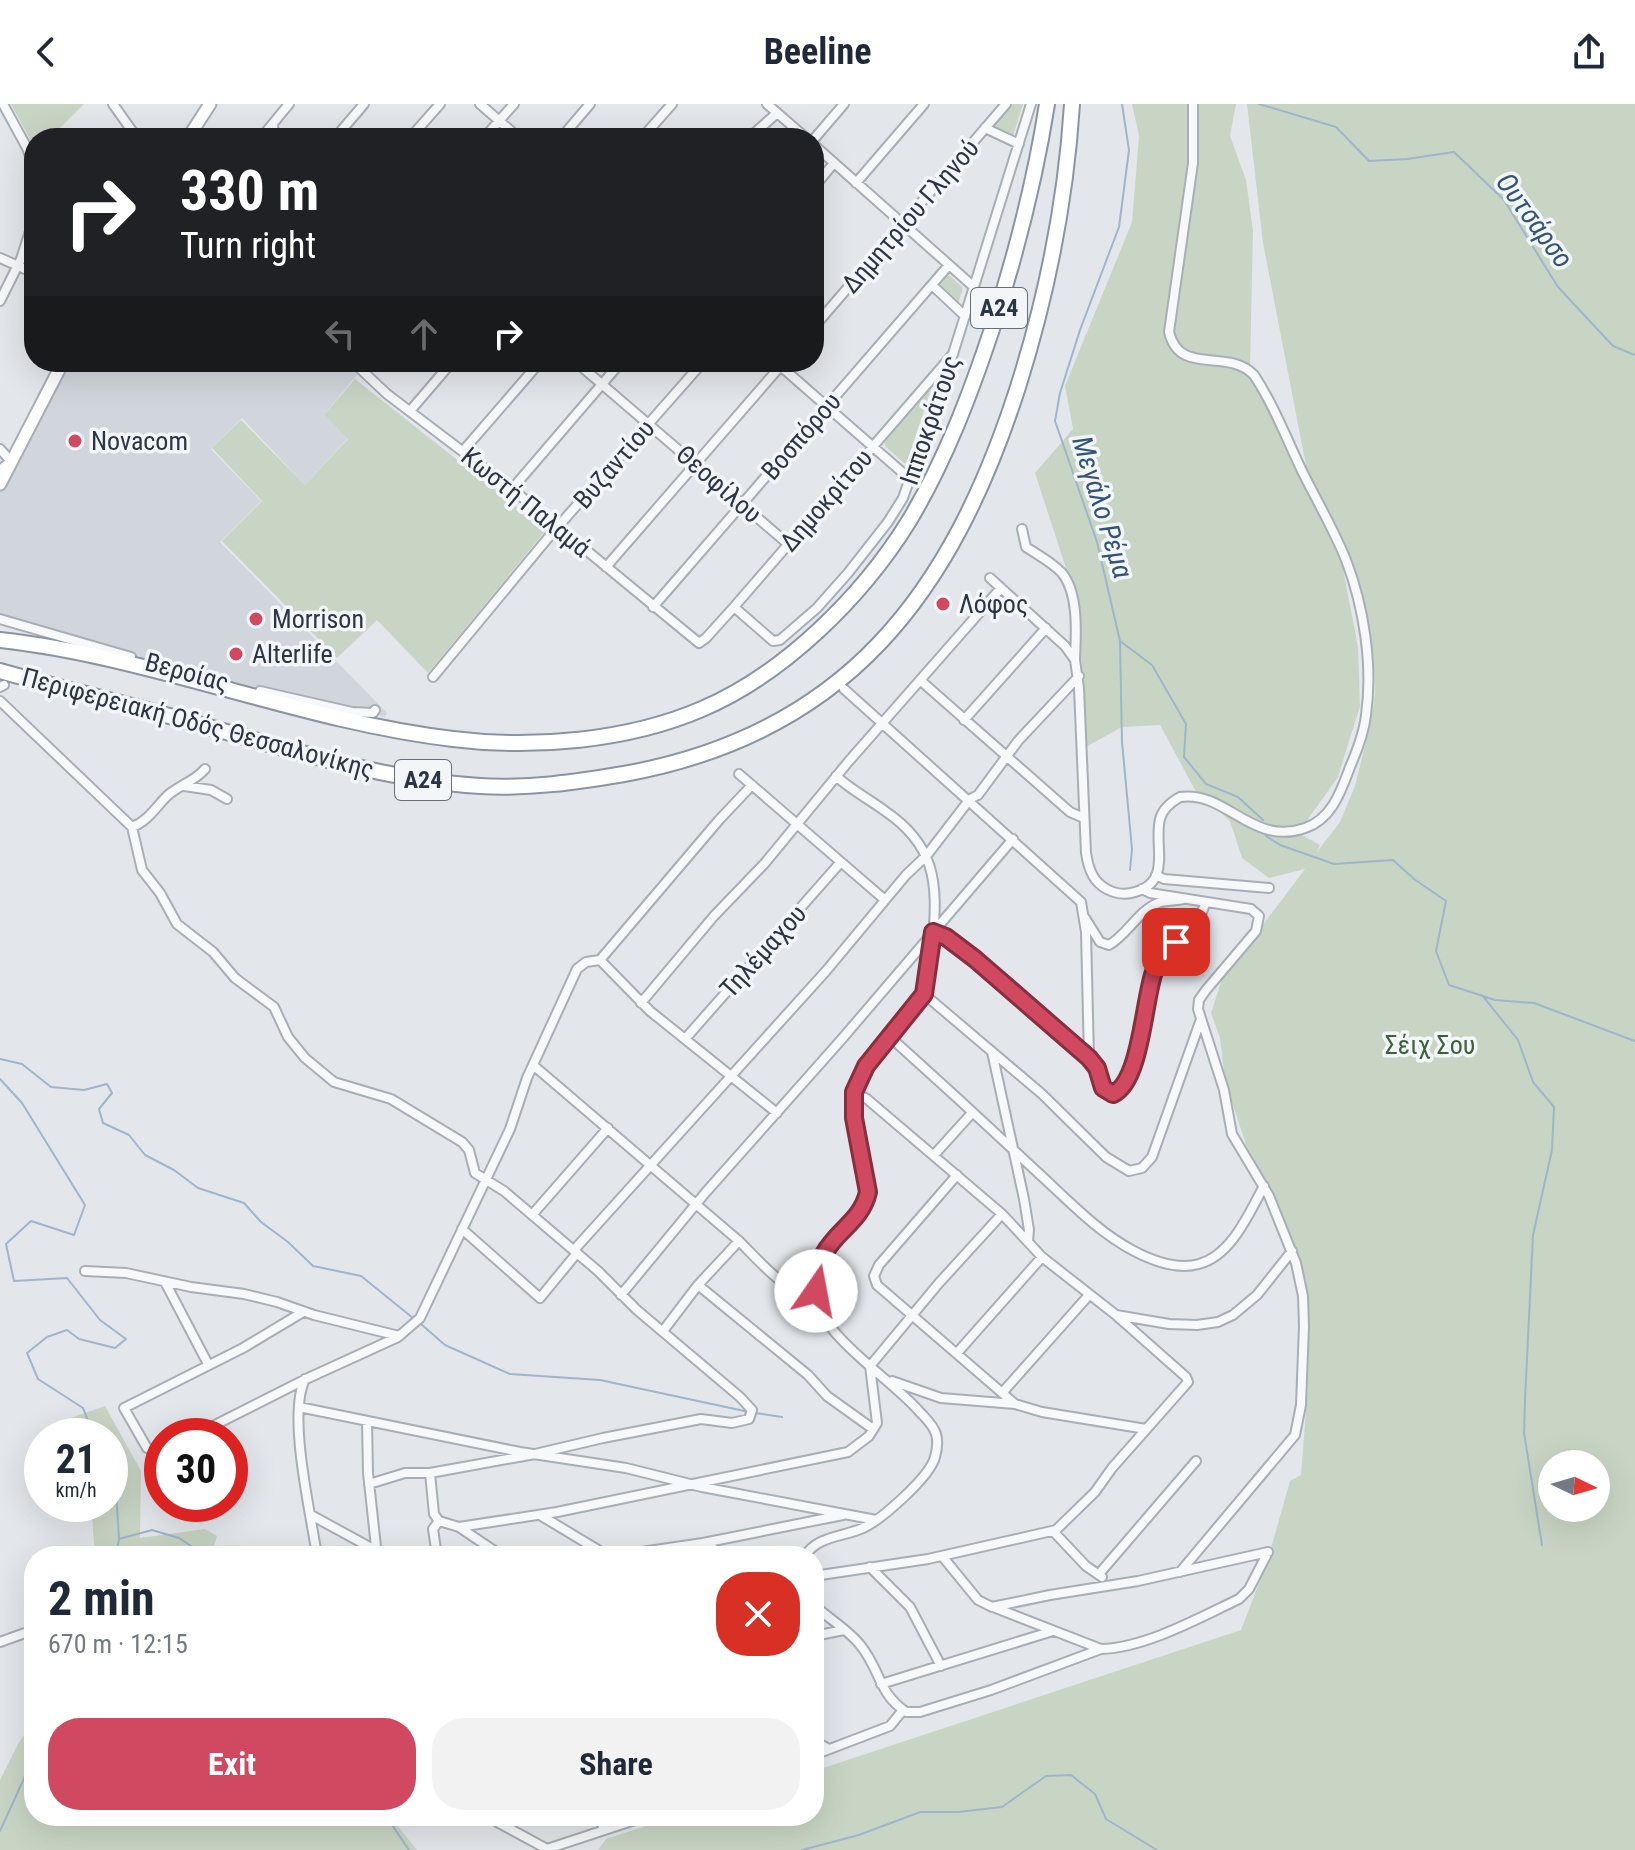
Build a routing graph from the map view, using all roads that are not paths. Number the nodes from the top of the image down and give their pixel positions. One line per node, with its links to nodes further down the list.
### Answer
1 (3, 104): 38 (street)
2 (113, 104): 24 (street)
3 (210, 104): 25 (street)
4 (289, 104): 22 (street)
5 (364, 104): 28 (street)
6 (440, 104): 29 (street)
7 (480, 104): 21 (street)
8 (514, 104): 21 (street)
9 (590, 104): 32 (street)
10 (672, 104): 33 (street)
11 (767, 104): 20 (street)
12 (844, 104): 37 (street)
13 (924, 104): 43 (street)
14 (1006, 104): 36 (street, Δημητρίου Γληνού)
15 (1031, 104): 39 (street, Ιπποκράτους)
16 (1047, 104): 88 (highway, Περιφερειακή Οδός Θεσσαλονίκης / Α24)
17 (1072, 104): 23 (highway, Περιφερειακή Οδός Θεσσαλονίκης / Α24)
18 (1080, 104): 23 (highway)
19 (1193, 104): 114 (street)
20 (777, 113): 34 (street); 35 (street)
21 (499, 120): 30 (street); 31 (street)
22 (273, 124): 26 (street); 27 (street)
23 (1071, 126): 94 (highway, Περιφερειακή Οδός Θεσσαλονίκης / Α24)
24 (130, 128)
25 (194, 128)
26 (270, 128)
27 (273, 128)
28 (344, 128)
29 (419, 128)
30 (492, 128)
31 (508, 128)
32 (570, 128)
33 (651, 128)
34 (760, 128)
35 (794, 128)
36 (985, 128): 39 (street); 44 (street, Δημητρίου Γληνού)
37 (824, 129)
38 (24, 141)
39 (1019, 144): 51 (street, Ιπποκράτους)
40 (824, 152): 41 (street)
41 (834, 163): 42 (street); 43 (street)
42 (824, 175)
43 (856, 183): 44 (street)
44 (903, 224): 47 (street); 53 (street, Δημητρίου Γληνού)
45 (24, 248): 48 (street)
46 (0, 258): 48 (street)
47 (949, 265): 50 (street, Βοσπόρου); 51 (street)
48 (18, 266): 49 (street); 52 (street)
49 (24, 269)
50 (932, 285): 54 (street); 66 (street, Βοσπόρου)
51 (974, 287): 54 (street, Ιπποκράτους)
52 (0, 301)
53 (824, 315)
54 (965, 316): 55 (street, Ιπποκράτους)
55 (953, 354): 69 (street, Δημοκρίτου); 74 (street, Ιπποκράτους)
56 (58, 372): 75 (street)
57 (364, 372): 67 (street, Κωστή Παλαμά)
58 (443, 372): 67 (street)
59 (531, 372): 71 (street)
60 (588, 372): 65 (street, Θεοφίλου)
61 (612, 372): 65 (street)
62 (694, 372): 68 (street, Βυζαντίου)
63 (773, 372): 72 (street)
64 (791, 372): 66 (street)
65 (602, 384): 68 (street, Θεοφίλου); 76 (street)
66 (828, 406): 69 (street); 77 (street, Βοσπόρου)
67 (410, 411): 71 (street, Κωστή Παλαμά)
68 (649, 423): 72 (street, Θεοφίλου); 78 (street, Βυζαντίου)
69 (873, 445): 74 (street); 80 (street, Δημοκρίτου)
70 (0, 449): 73 (street)
71 (463, 451): 76 (street, Κωστή Παλαμά)
72 (695, 463): 77 (street, Θεοφίλου); 81 (street)
73 (0, 470)
74 (911, 480): 85 (street, Ιπποκράτους)
75 (0, 484)
76 (512, 489): 78 (street, Κωστή Παλαμά)
77 (743, 504): 80 (street, Θεοφίλου); 84 (street, Βοσπόρου)
78 (557, 527): 81 (street, Κωστή Παλαμά); 92 (street, Βυζαντίου)
79 (1022, 529): 90 (street)
80 (788, 544): 85 (street, Δημοκρίτου)
81 (606, 567): 84 (street, Κωστή Παλαμά)
82 (990, 578): 83 (street)
83 (1001, 588): 87 (street); 93 (street)
84 (653, 607): 89 (street, Κωστή Παλαμά)
85 (734, 607): 89 (street, Δημοκρίτου)
86 (0, 619): 97 (street, Βεροίας)
87 (1046, 628): 90 (street); 98 (street)
88 (0, 640)
89 (699, 643)
90 (1075, 660): 91 (street)
91 (1079, 676): 100 (street); 108 (street)
92 (433, 677)
93 (920, 680): 98 (street); 99 (street)
94 (1, 681)
95 (844, 689): 99 (street)
96 (0, 701): 110 (street)
97 (375, 710)
98 (964, 720): 100 (street)
99 (883, 723): 103 (street); 107 (street)
100 (1007, 756): 107 (street); 108 (street)
101 (205, 769): 105 (street)
102 (739, 774): 104 (street)
103 (836, 776): 109 (street); 112 (street)
104 (752, 785): 109 (street); 122 (street)
105 (183, 786): 106 (street); 110 (street)
106 (227, 799)
107 (970, 799): 111 (street); 112 (street)
108 (1084, 818): 116 (street)
109 (797, 823): 113 (street); 124 (street)
110 (132, 827): 140 (street)
111 (1013, 839): 120 (street); 121 (street)
112 (927, 855): 118 (street); 121 (street)
113 (840, 863): 118 (street); 127 (street, Τηλέμαχου)
114 (1156, 875): 115 (street); 116 (street)
115 (1269, 888)
116 (1142, 889): 117 (street)
117 (1189, 898): 119 (street); 120 (street)
118 (885, 900): 131 (street)
119 (1205, 902): 125 (street); 129 (street)
120 (1084, 917): 129 (street)
121 (933, 932): 123 (street); 129 (street); 133 (street)
122 (600, 960): 124 (street); 130 (street)
123 (924, 994): 126 (street); 128 (street)
124 (641, 1003): 127 (street)
125 (1201, 1018): 128 (street); 141 (street)
126 (890, 1037): 132 (street); 134 (street)
127 (685, 1039): 131 (street)
128 (992, 1051): 136 (street)
129 (1089, 1058)
130 (533, 1065): 135 (street); 140 (street)
131 (734, 1076): 133 (street); 138 (street)
132 (854, 1092): 137 (street); 151 (street)
133 (777, 1113): 142 (street)
134 (972, 1113): 136 (street); 137 (street)
135 (608, 1128): 138 (street); 144 (street)
136 (1014, 1150): 141 (street); 147 (street)
137 (934, 1155): 139 (street)
138 (649, 1164): 142 (street); 149 (street)
139 (957, 1175): 143 (street); 160 (street)
140 (485, 1179): 144 (street); 145 (street)
141 (1264, 1186): 148 (street)
142 (696, 1205): 146 (street); 156 (street)
143 (1002, 1214): 147 (street); 160 (street)
144 (532, 1215): 149 (street)
145 (462, 1229): 149 (street); 163 (street)
146 (739, 1241): 154 (street); 155 (street)
147 (1028, 1241): 150 (street)
148 (1292, 1251): 161 (street); 201 (street)
149 (575, 1252): 156 (street)
150 (1042, 1257): 157 (street); 164 (street)
151 (820, 1261): 154 (street); 158 (street)
152 (85, 1271): 153 (street)
153 (165, 1282): 159 (street); 165 (street)
154 (785, 1283): 158 (street)
155 (698, 1285): 162 (street); 174 (street)
156 (621, 1295): 162 (street)
157 (1089, 1295): 161 (street); 169 (street)
158 (816, 1299): 166 (street)
159 (303, 1312): 163 (street); 165 (street)
160 (913, 1314): 164 (street); 166 (street)
161 (1116, 1315): 175 (street)
162 (663, 1331): 177 (street)
163 (399, 1336): 168 (street)
164 (957, 1353): 169 (street)
165 (208, 1364): 176 (street)
166 (870, 1366): 167 (street); 174 (street)
167 (884, 1378): 170 (street); 185 (street)
168 (306, 1379): 171 (street); 172 (street)
169 (1002, 1393): 170 (street)
170 (1015, 1404): 175 (street)
171 (299, 1407): 173 (street); 183 (street)
172 (229, 1418)
173 (367, 1421): 177 (street); 181 (street)
174 (873, 1429): 180 (street)
175 (1146, 1429): 188 (street)
176 (144, 1443)
177 (535, 1454): 179 (street); 180 (street)
178 (1196, 1461): 203 (street)
179 (430, 1473): 181 (street); 186 (street)
180 (688, 1483): 182 (street); 184 (street)
181 (369, 1484): 192 (street)
182 (847, 1514): 185 (street); 189 (street)
183 (311, 1515): 190 (street); 191 (street)
184 (540, 1515): 187 (street); 195 (street)
185 (876, 1520): 198 (street)
186 (439, 1521): 187 (street); 193 (street)
187 (459, 1527): 194 (street)
188 (1053, 1531): 199 (street); 203 (street)
189 (703, 1543): 196 (street); 197 (street)
190 (316, 1546)
191 (365, 1546)
192 (376, 1546)
193 (436, 1546)
194 (487, 1546)
195 (594, 1546)
196 (682, 1546)
197 (709, 1546)
198 (813, 1546)
199 (942, 1556): 200 (street); 205 (street)
200 (870, 1567): 202 (street); 213 (street)
201 (1180, 1572): 204 (street); 212 (street)
202 (824, 1574)
203 (1099, 1574): 204 (street)
204 (1109, 1585): 205 (street)
205 (992, 1607): 208 (street)
206 (824, 1613): 207 (street)
207 (844, 1630): 210 (street); 214 (street)
208 (1053, 1631): 212 (street); 213 (street)
209 (24, 1633): 211 (street)
210 (824, 1634)
211 (0, 1642)
212 (1101, 1649): 215 (street)
213 (941, 1666): 214 (street)
214 (881, 1684): 215 (street)
215 (903, 1710): 217 (street)
216 (824, 1746): 217 (street)
217 (829, 1749): 218 (street)
218 (824, 1751)
219 (504, 1826): 222 (street)
220 (603, 1826): 222 (street)
221 (615, 1826): 222 (street)
222 (605, 1829)

